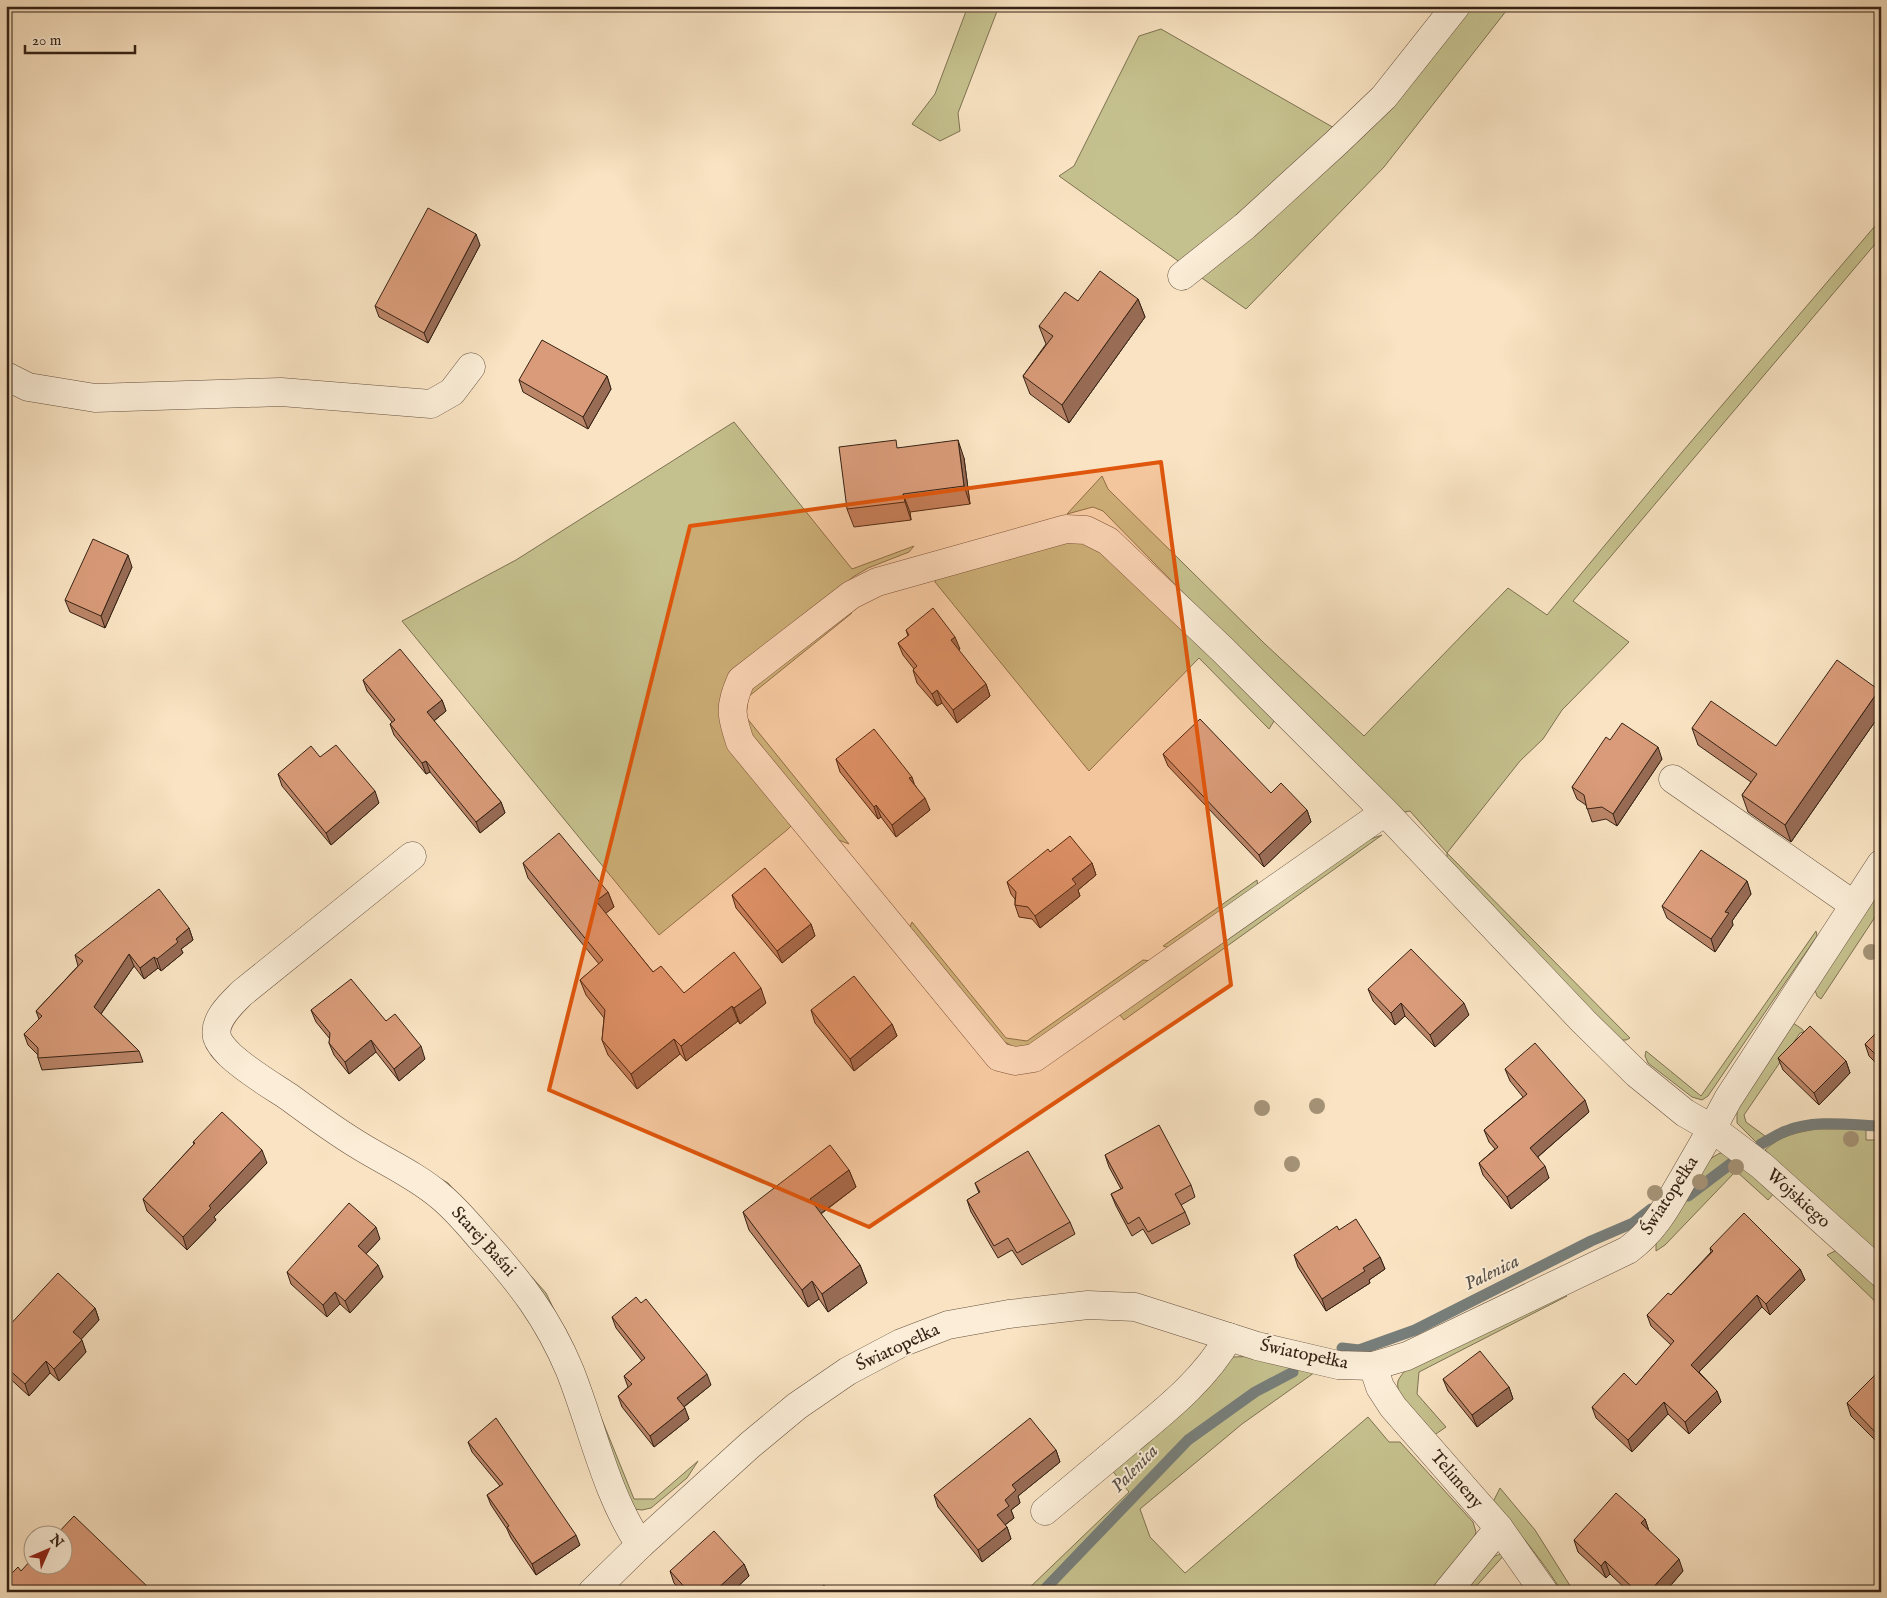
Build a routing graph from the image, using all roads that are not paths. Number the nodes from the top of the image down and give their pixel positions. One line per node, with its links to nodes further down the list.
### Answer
1 (1456, 6): 2 (street)
2 (1182, 276)
3 (471, 367): 4 (street)
4 (6, 376)
5 (1673, 779): 9 (street)
6 (1385, 812): 6 (street, Wojskiego); 10 (street, Wojskiego)
7 (412, 856): 16 (street, Starej Baśni)
8 (1881, 864): 9 (street, Światopełka)
9 (1854, 905): 10 (street, Światopełka)
10 (1712, 1129): 11 (street, Wojskiego); 13 (street, Światopełka)
11 (1881, 1274)
12 (1229, 1337): 13 (street, Światopełka); 14 (street); 16 (street, Światopełka)
13 (1373, 1366): 15 (street, Telimeny)
14 (1045, 1511)
15 (1499, 1528): 18 (street); 19 (street, Telimeny)
16 (640, 1545): 17 (street, Światopełka)
17 (592, 1592)
18 (1446, 1592)
19 (1544, 1592)

